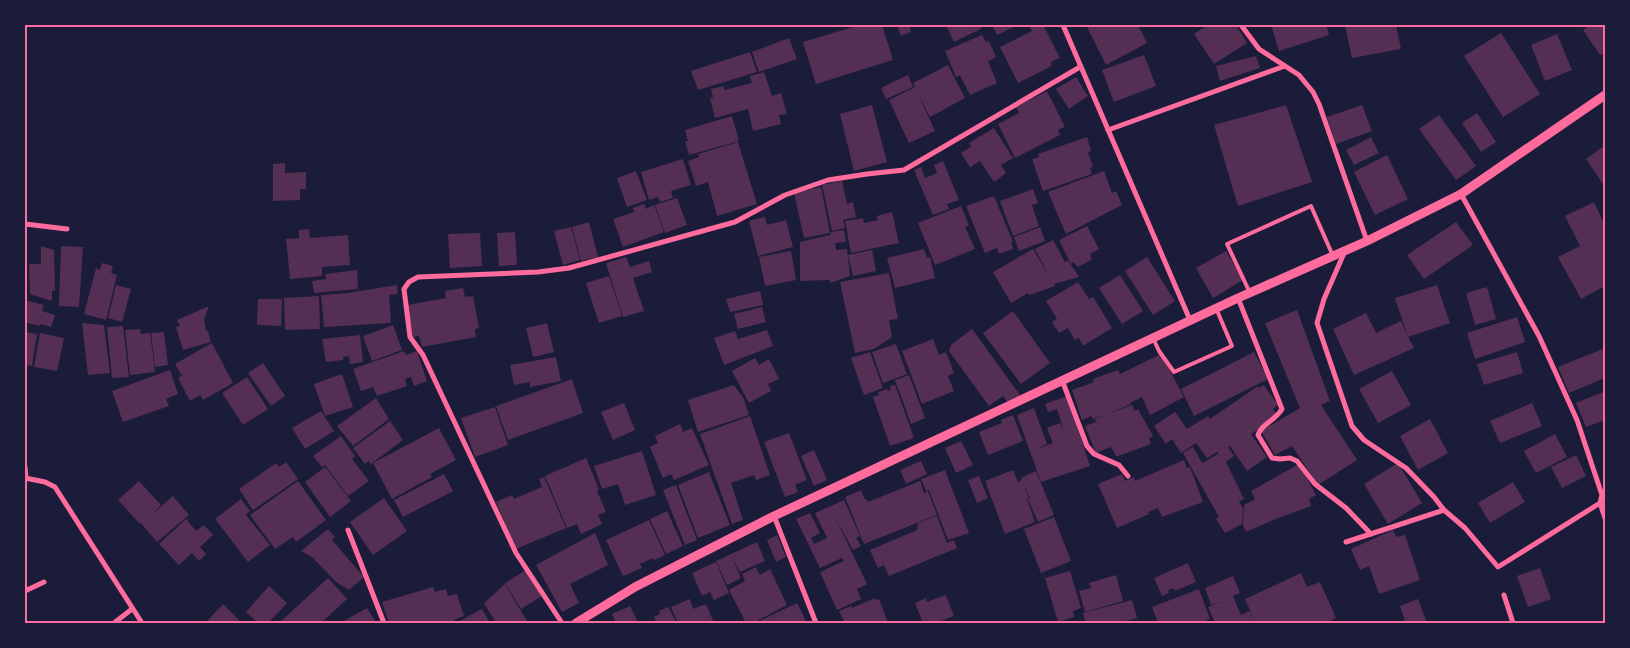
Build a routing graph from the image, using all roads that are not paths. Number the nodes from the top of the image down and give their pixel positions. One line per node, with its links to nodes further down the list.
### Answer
1 (1063, 25): 4 (street)
2 (1241, 25): 3 (street)
3 (1285, 66): 6 (street); 10 (street)
4 (1080, 67): 6 (street); 36 (street)
5 (1605, 95): 7 (street)
6 (1108, 130): 16 (street)
7 (1461, 194): 10 (street); 22 (street)
8 (25, 224): 9 (street)
9 (67, 229)
10 (1367, 241): 11 (street)
11 (1345, 251): 12 (street); 23 (street)
12 (1333, 256): 13 (street); 13 (lane)
13 (1250, 293): 14 (street)
14 (1238, 298): 15 (street); 27 (street)
15 (1216, 308): 16 (street); 17 (lane)
16 (1190, 320): 17 (street)
17 (1153, 337): 18 (street)
18 (1062, 380): 20 (street); 24 (street)
19 (25, 467): 21 (street)
20 (1128, 476)
21 (26, 478): 32 (street)
22 (1600, 504): 23 (street); 25 (street)
23 (1444, 510): 27 (street)
24 (774, 516): 37 (street); 38 (street)
25 (1605, 518)
26 (348, 530): 35 (street)
27 (1370, 534): 28 (street)
28 (1346, 542)
29 (44, 582): 30 (street)
30 (25, 591)
31 (1504, 595): 39 (street)
32 (132, 609): 33 (street); 34 (street)
33 (114, 623)
34 (142, 623)
35 (384, 623)
36 (562, 623)
37 (576, 623)
38 (816, 623)
39 (1512, 623)

